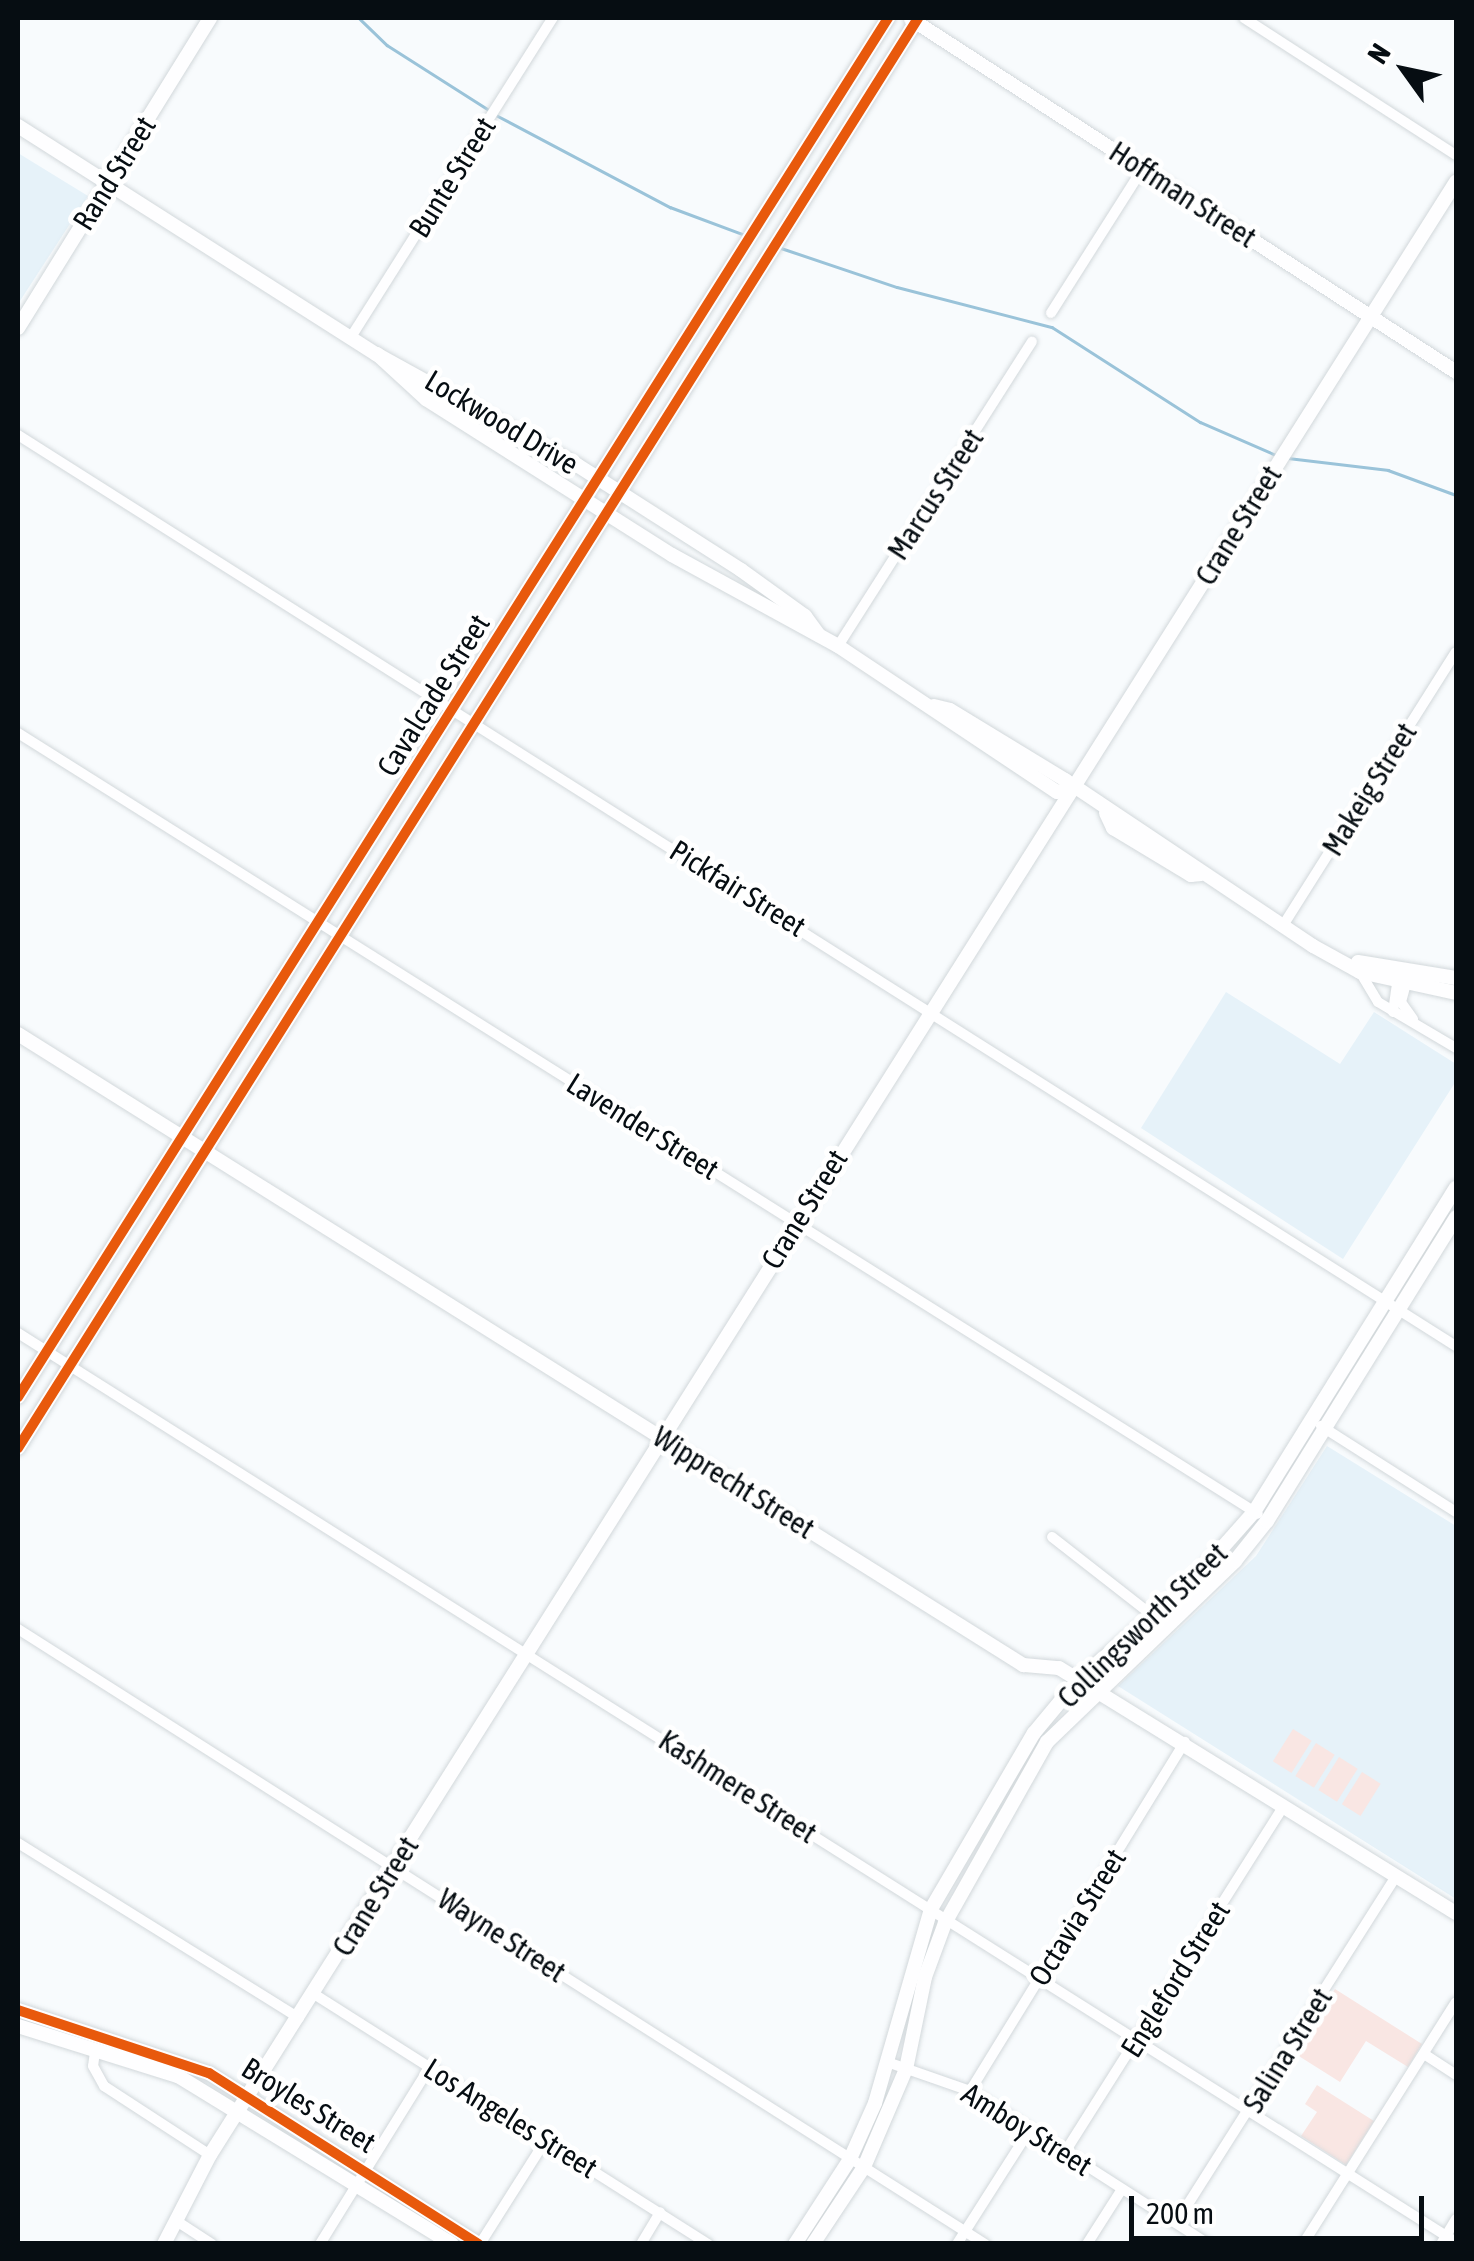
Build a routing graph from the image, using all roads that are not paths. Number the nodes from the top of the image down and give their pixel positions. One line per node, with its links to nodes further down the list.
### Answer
1 (210, 18): 12 (main road, Rand Street)
2 (553, 18): 18 (street, Bunte Street)
3 (888, 18): 9 (main road, Cavalcade Street)
4 (1244, 18): 7 (street)
5 (914, 19): 8 (main road, Hoffman Street); 10 (main road, Cavalcade Street)
6 (18, 126): 12 (main road, Lockwood Drive)
7 (1456, 156)
8 (1143, 168): 13 (street); 14 (main road, Hoffman Street)
9 (792, 170): 10 (main road); 15 (main road, Cavalcade Street)
10 (812, 182): 17 (main road, Cavalcade Street)
11 (1456, 182): 14 (main road, Crane Street)
12 (108, 183): 16 (main road, Rand Street); 18 (main road, Lockwood Drive)
13 (1051, 313)
14 (1370, 316): 21 (main road, Hoffman Street); 37 (main road, Crane Street)
15 (696, 322): 17 (main road); 25 (main road, Cavalcade Street)
16 (18, 328)
17 (716, 334): 26 (main road, Cavalcade Street)
18 (351, 337): 20 (main road, Lockwood Drive)
19 (1032, 342): 32 (street, Marcus Street)
20 (376, 354): 22 (main road, Lockwood Drive); 23 (main road, Lockwood Drive)
21 (1456, 372)
22 (462, 397): 23 (main road); 25 (main road, Lockwood Drive)
23 (451, 415): 27 (main road, Lockwood Drive)
24 (18, 435): 34 (street, Pickfair Street)
25 (596, 478): 26 (main road, Lockwood Drive); 27 (main road, Cavalcade Street)
26 (616, 492): 28 (main road, Cavalcade Street); 29 (main road, Lockwood Drive)
27 (584, 498): 28 (main road, Lockwood Drive); 34 (main road, Cavalcade Street)
28 (604, 512): 30 (main road, Lockwood Drive); 35 (main road, Cavalcade Street)
29 (740, 570): 30 (main road); 31 (main road, Lockwood Drive)
30 (725, 588): 31 (main road, Lockwood Drive)
31 (820, 635): 32 (main road, Lockwood Drive)
32 (838, 646): 37 (main road, Lockwood Drive)
33 (1456, 652): 41 (street, Makeig Street)
34 (453, 711): 35 (street, Pickfair Street); 38 (main road, Cavalcade Street)
35 (474, 723): 39 (main road, Cavalcade Street); 48 (street, Pickfair Street)
36 (18, 733): 40 (street, Lavender Street)
37 (1071, 789): 41 (main road, Lockwood Drive); 48 (main road, Crane Street)
38 (386, 817): 39 (main road); 40 (main road, Cavalcade Street)
39 (405, 830): 42 (main road, Cavalcade Street)
40 (318, 924): 42 (street, Lavender Street); 51 (main road, Cavalcade Street)
41 (1282, 926): 43 (main road, Lockwood Drive)
42 (338, 937): 53 (main road, Cavalcade Street); 59 (street, Lavender Street)
43 (1342, 959): 44 (main road, Lockwood Drive); 45 (main road, Lockwood Drive)
44 (1360, 972): 45 (main road, Lockwood Drive); 49 (street)
45 (1403, 978): 46 (main road, Lockwood Drive); 47 (main road, Lockwood Drive); 49 (street); 50 (street)
46 (1456, 978)
47 (1456, 993)
48 (932, 1010): 59 (main road, Crane Street); 62 (street, Pickfair Street)
49 (1394, 1012): 50 (street)
50 (1421, 1026): 54 (street)
51 (250, 1031): 53 (main road); 55 (main road, Cavalcade Street)
52 (18, 1034): 55 (main road, Wipprecht Street)
53 (270, 1045): 56 (main road, Cavalcade Street)
54 (1456, 1048)
55 (182, 1138): 56 (main road, Wipprecht Street); 60 (main road, Cavalcade Street)
56 (203, 1151): 61 (main road, Cavalcade Street); 69 (main road, Wipprecht Street)
57 (1456, 1188): 62 (main road, Collingsworth Street)
58 (1456, 1217): 62 (main road, Collingsworth Street)
59 (796, 1222): 69 (main road, Crane Street); 72 (street, Lavender Street)
60 (113, 1245): 61 (main road); 65 (main road, Cavalcade Street)
61 (136, 1259): 66 (main road, Cavalcade Street)
62 (1392, 1305): 64 (street, Pickfair Street); 68 (main road, Collingsworth Street)
63 (18, 1333): 65 (street, Kashmere Street)
64 (1456, 1346)
65 (46, 1350): 66 (street, Kashmere Street); 67 (main road, Cavalcade Street)
66 (69, 1366): 70 (main road, Cavalcade Street); 76 (street, Kashmere Street)
67 (18, 1396)
68 (1318, 1424): 71 (street); 72 (main road, Collingsworth Street)
69 (662, 1436): 76 (main road, Crane Street); 77 (main road, Wipprecht Street)
70 (18, 1448)
71 (1455, 1508)
72 (1260, 1516): 74 (main road, Collingsworth Street)
73 (1052, 1537): 74 (street)
74 (1159, 1621): 77 (main road, Collingsworth Street); 78 (main road, Collingsworth Street)
75 (18, 1629): 82 (street, Wayne Street)
76 (527, 1651): 82 (main road, Crane Street); 84 (street, Kashmere Street)
77 (1078, 1680): 78 (main road, Wipprecht Street); 84 (main road, Collingsworth Street)
78 (1096, 1690): 79 (main road, Wipprecht Street); 86 (main road, Collingsworth Street)
79 (1185, 1742): 80 (main road, Wipprecht Street); 87 (street, Octavia Street)
80 (1284, 1806): 83 (main road, Wipprecht Street); 93 (street, Engleford Street)
81 (18, 1843): 91 (street)
82 (394, 1865): 88 (main road, Crane Street); 108 (street, Wayne Street)
83 (1396, 1876): 85 (main road, Wipprecht Street); 103 (street, Salina Street)
84 (931, 1909): 86 (street, Kashmere Street); 96 (main road, Collingsworth Street)
85 (1456, 1913)
86 (944, 1923): 87 (street, Kashmere Street); 98 (main road, Collingsworth Street)
87 (1040, 1977): 93 (street, Kashmere Street); 100 (street, Octavia Street)
88 (314, 1994): 91 (main road, Crane Street); 97 (street, Los Angeles Street)
89 (1456, 2002): 95 (street)
90 (18, 2010): 94 (main road)
91 (299, 2018): 101 (main road, Crane Street)
92 (18, 2026): 94 (main road)
93 (1136, 2040): 103 (street, Kashmere Street); 106 (street, Engleford Street)
94 (98, 2045): 101 (main road, Broyles Street); 102 (main road, Broyles Street); 107 (street)
95 (1424, 2054): 99 (street); 110 (street)
96 (890, 2063): 98 (street, Amboy Street); 108 (main road, Collingsworth Street)
97 (429, 2068): 105 (street, Los Angeles Street); 109 (street)
98 (906, 2069): 100 (street, Amboy Street); 108 (main road, Collingsworth Street)
99 (1456, 2075)
100 (970, 2091): 104 (street, Amboy Street)
101 (249, 2096): 102 (main road, Crane Street); 109 (main road, Broyles Street)
102 (240, 2111): 107 (main road, Crane Street); 111 (main road, Broyles Street)
103 (1249, 2111): 110 (street, Kashmere Street); 116 (street, Salina Street)
104 (1029, 2131): 106 (street, Amboy Street); 117 (street)
105 (547, 2138): 113 (street, Los Angeles Street); 123 (street)
106 (1065, 2152): 112 (street, Amboy Street)
107 (210, 2154): 115 (main road, Crane Street)
108 (857, 2163): 117 (street, Wayne Street); 126 (main road, Collingsworth Street); 127 (main road, Collingsworth Street)
109 (366, 2170): 111 (street); 123 (main road, Broyles Street)
110 (1347, 2174): 118 (street, Kashmere Street); 132 (street)
111 (358, 2184): 121 (street); 122 (main road, Broyles Street)
112 (1122, 2189): 116 (street, Amboy Street); 130 (street)
113 (660, 2212): 124 (street); 125 (street, Los Angeles Street)
114 (1456, 2219): 118 (street)
115 (176, 2220): 119 (main road, Crane Street); 120 (street)
116 (1176, 2223): 131 (street, Amboy Street)
117 (965, 2231): 128 (street); 129 (street, Wayne Street)
118 (1448, 2240)
119 (164, 2244)
120 (212, 2244)
121 (320, 2244)
122 (452, 2244)
123 (479, 2244)
124 (641, 2244)
125 (708, 2244)
126 (794, 2244)
127 (813, 2244)
128 (958, 2244)
129 (985, 2244)
130 (1087, 2244)
131 (1208, 2244)
132 (1303, 2244)

